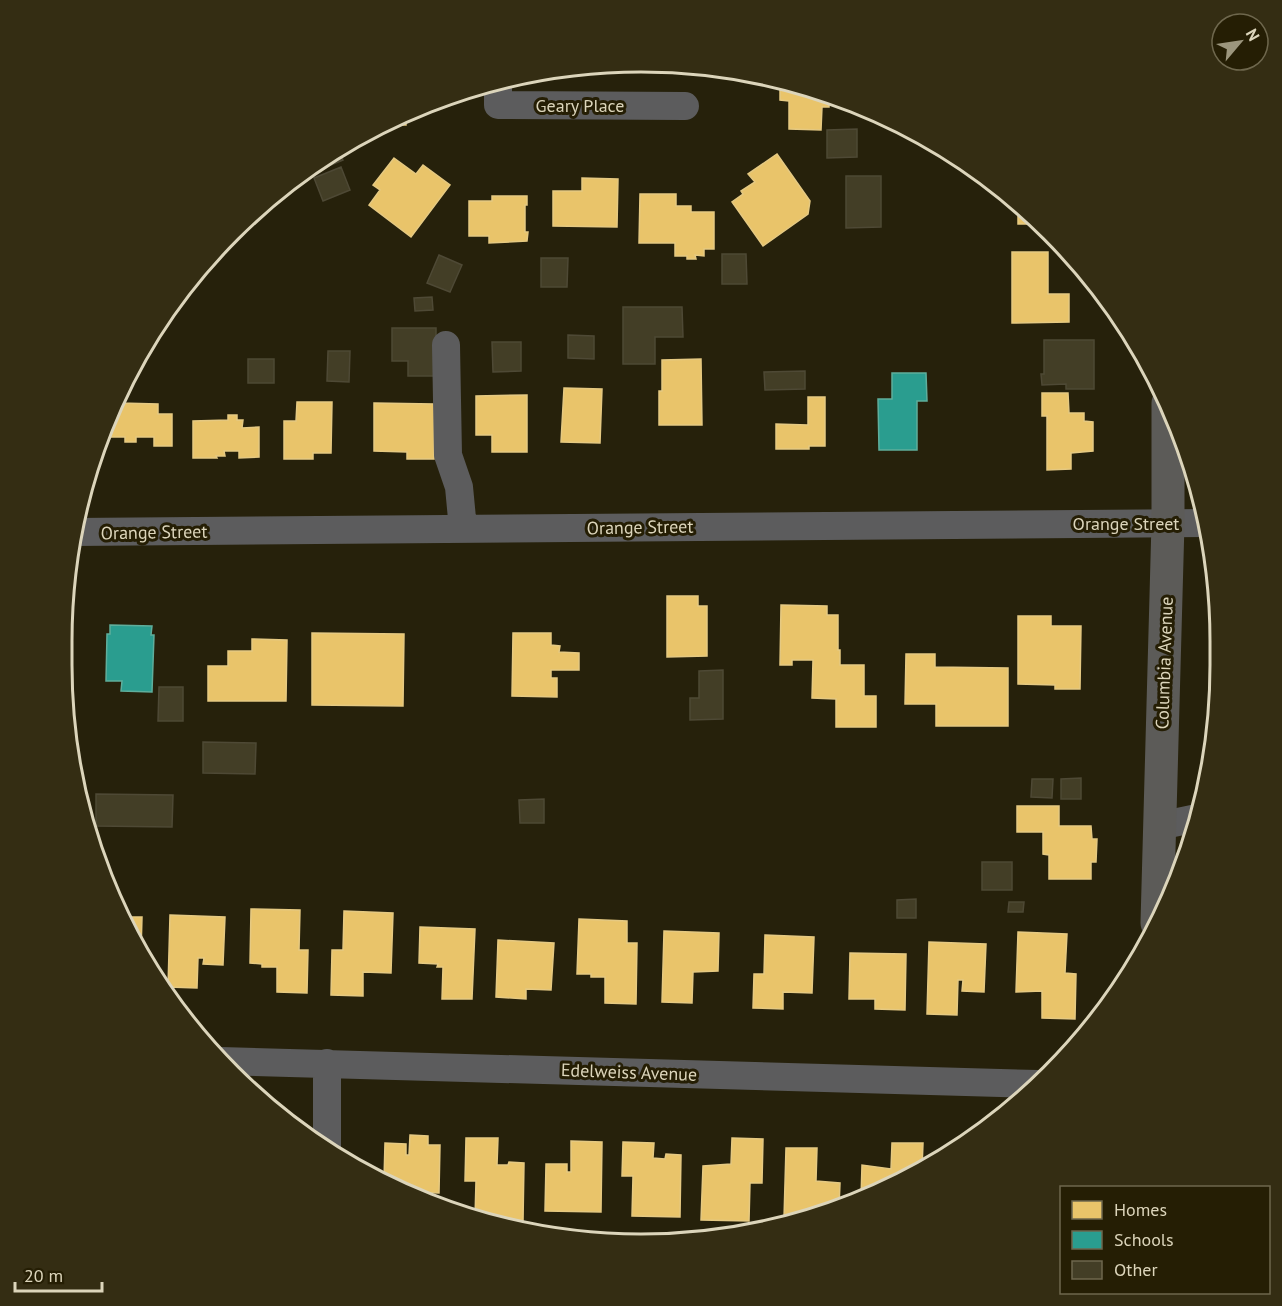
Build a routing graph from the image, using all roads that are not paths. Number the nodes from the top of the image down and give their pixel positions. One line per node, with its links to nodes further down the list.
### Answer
1 (498, 90): 2 (street, Geary Place)
2 (685, 106)
3 (446, 345): 7 (street)
4 (1168, 426): 5 (main road, Columbia Avenue)
5 (1168, 523): 6 (street, Orange Street); 7 (street, Orange Street); 10 (main road, Columbia Avenue)
6 (1197, 523)
7 (463, 529): 8 (street, Orange Street)
8 (83, 532)
9 (1189, 820): 10 (street)
10 (1159, 826): 11 (main road, Columbia Avenue)
11 (1157, 903)
12 (233, 1061): 13 (street, Edelweiss Avenue)
13 (327, 1063): 14 (street, Edelweiss Avenue); 15 (street)
14 (1026, 1084)
15 (327, 1139)

